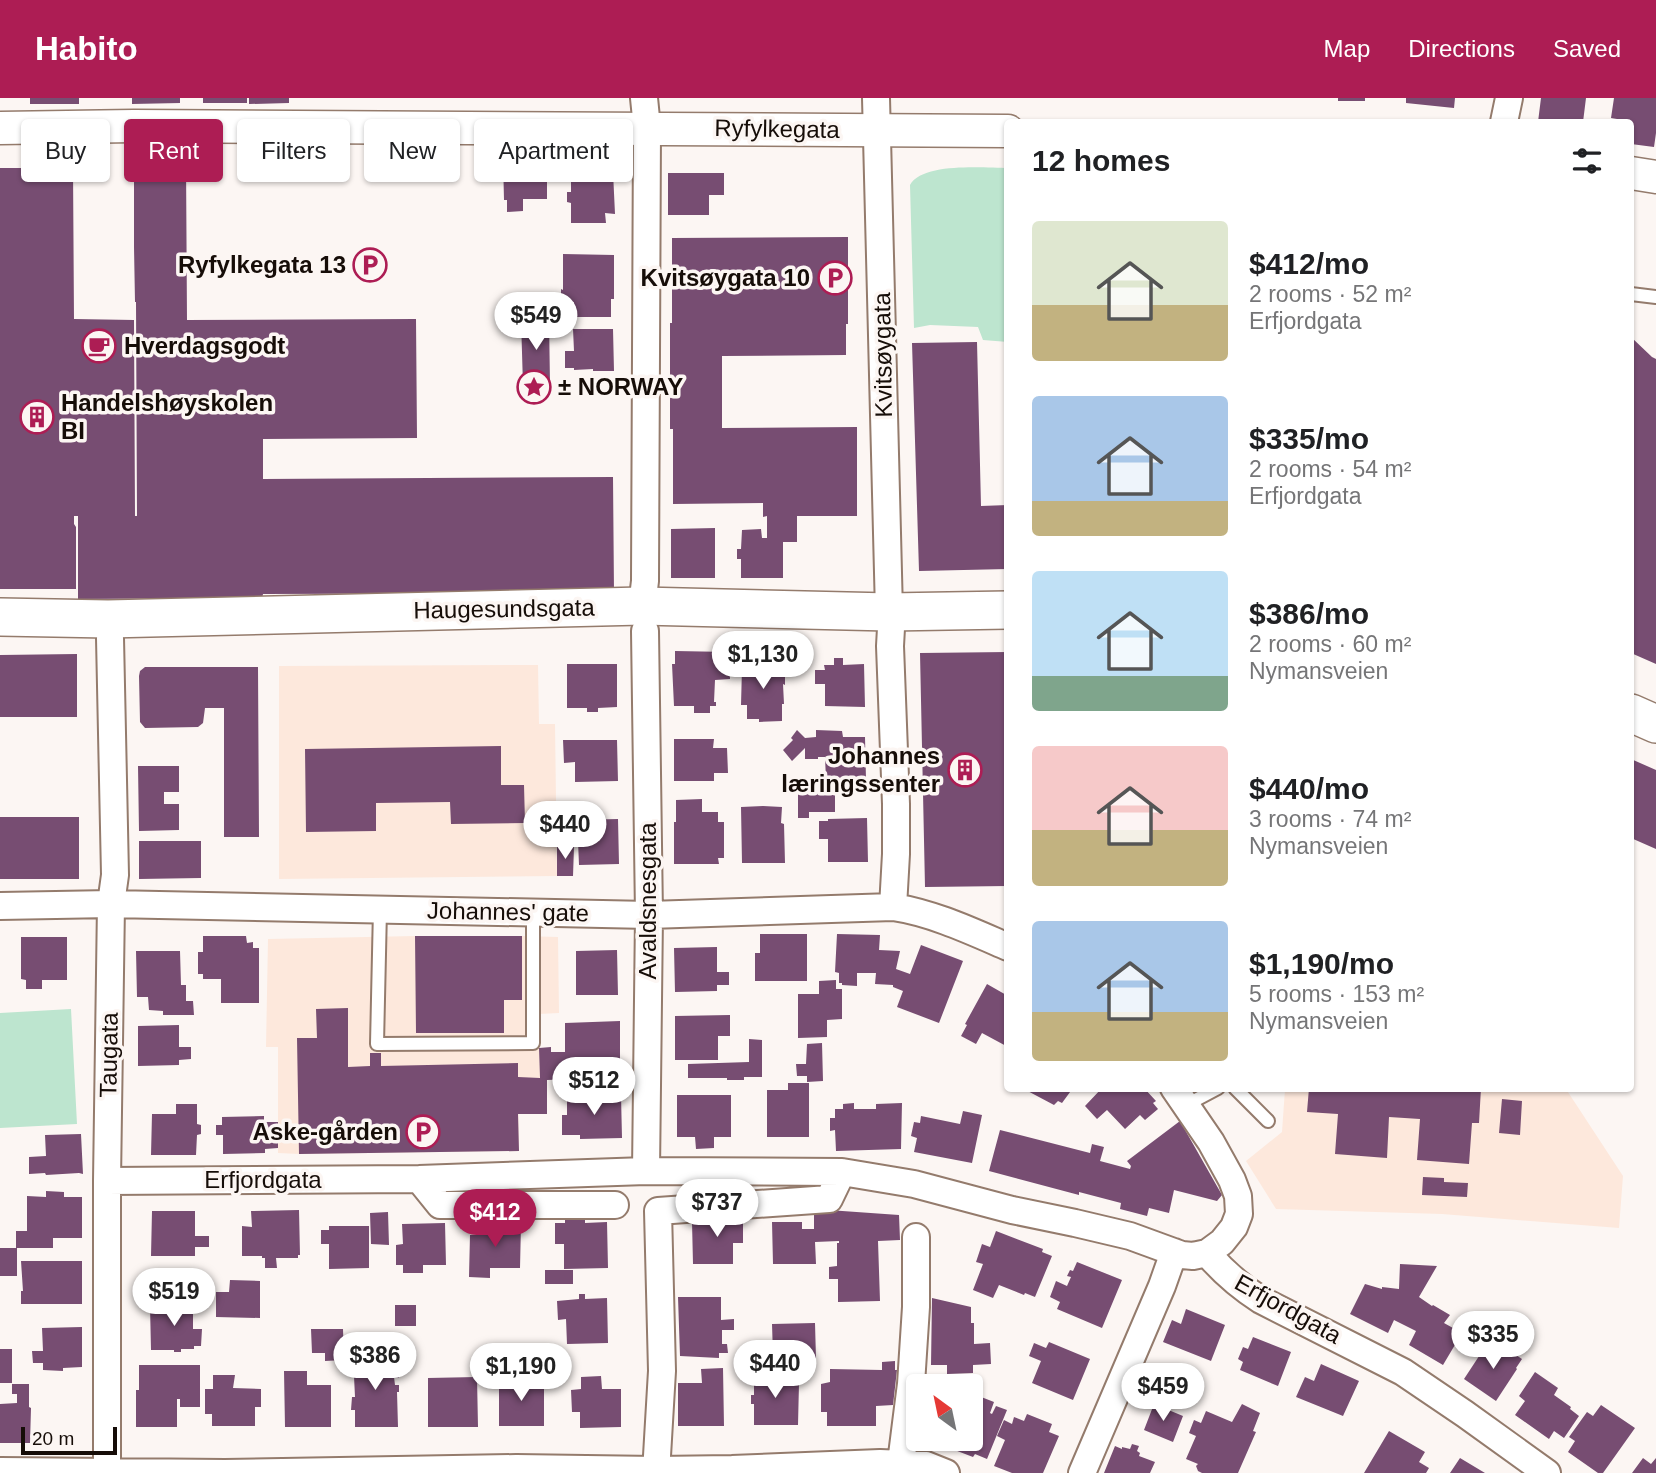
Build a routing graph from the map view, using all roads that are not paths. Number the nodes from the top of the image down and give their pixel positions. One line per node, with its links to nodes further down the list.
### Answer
1 (876, 98): 6 (street, Kvitsøygata)
2 (1509, 98): 4 (street)
3 (646, 113): 5 (street, Ryfylkegata); 6 (street, Ryfylkegata); 14 (street, Avaldsnesgata)
4 (1505, 119)
5 (0, 128)
6 (877, 130): 7 (street, Ryfylkegata); 15 (street, Kvitsøygata)
7 (1004, 131)
8 (1634, 173): 9 (street)
9 (1656, 177)
10 (1634, 294): 11 (lane)
11 (1656, 297)
12 (1004, 610): 15 (main road, Haugesundsgata)
13 (0, 617): 14 (main road, Haugesundsgata)
14 (643, 618): 15 (main road, Haugesundsgata); 18 (main road, Haugesundsgata); 26 (street, Avaldsnesgata)
15 (890, 620): 16 (main road, Haugesundsgata); 23 (street, Kvitsøygata)
16 (1004, 626)
17 (0, 637): 18 (main road, Haugesundsgata)
18 (110, 638): 21 (street, Taugata)
19 (1634, 714): 20 (main road)
20 (1656, 724)
21 (111, 904): 22 (street, Johannes' gate); 24 (street, Johannes' gate); 35 (street, Taugata)
22 (0, 906)
23 (893, 907): 26 (street, Johannes' gate); 27 (street, Johannes' gate)
24 (380, 909): 25 (street, Johannes' gate); 25 (lane)
25 (533, 912): 26 (street, Johannes' gate)
26 (649, 915): 32 (street, Avaldsnesgata)
27 (1004, 945)
28 (1201, 1092): 30 (lane)
29 (1239, 1092): 31 (lane)
30 (1180, 1097): 39 (street)
31 (1268, 1121)
32 (646, 1171): 33 (street, Erfjordgata); 34 (street, Erfjordgata)
33 (842, 1172): 38 (street, Erfjordgata); 42 (street)
34 (419, 1179): 35 (street, Erfjordgata); 36 (street)
35 (107, 1181): 43 (street, Taugata)
36 (615, 1205)
37 (916, 1237): 40 (street)
38 (1174, 1252): 39 (street, Erfjordgata); 45 (street)
39 (1207, 1253): 46 (street, Erfjordgata)
40 (901, 1463): 42 (street); 44 (street)
41 (0, 1471): 43 (street)
42 (656, 1471): 43 (street)
43 (107, 1472)
44 (946, 1473)
45 (1082, 1473)
46 (1547, 1473)

